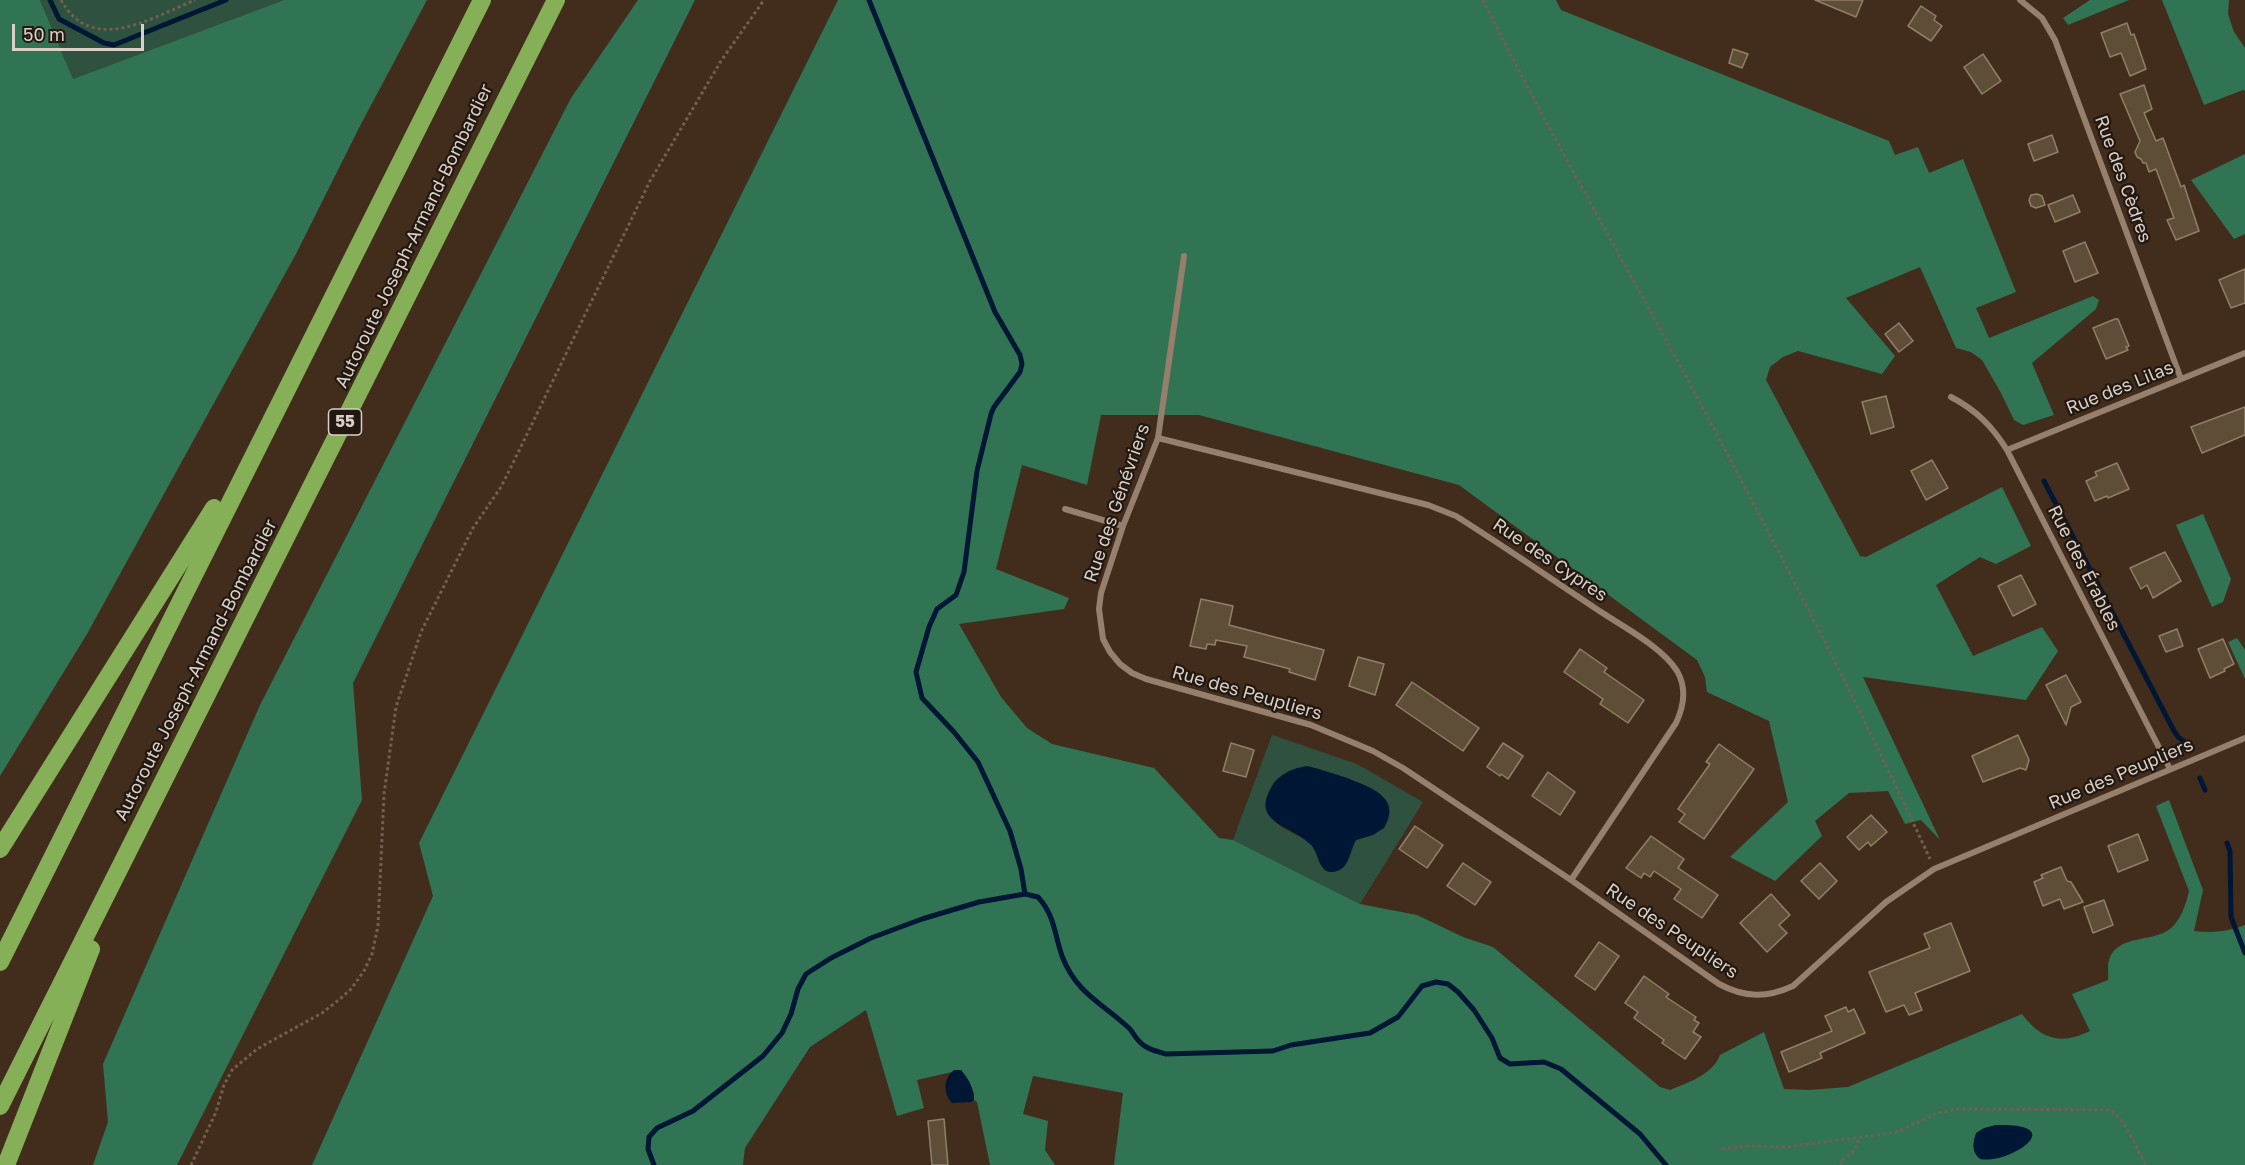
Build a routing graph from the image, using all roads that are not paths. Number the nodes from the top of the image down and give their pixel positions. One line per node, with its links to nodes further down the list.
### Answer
1 (482, 0): 8 (highway)
2 (556, 0): 16 (highway, Autoroute Joseph-Armand-Bombardier / 55)
3 (2020, 0): 6 (street, Rue des Cèdres)
4 (1184, 256): 9 (street, Rue des Génévriers)
5 (2245, 353): 6 (street, Rue des Lilas)
6 (2181, 379): 10 (street, Rue des Lilas)
7 (1951, 397): 10 (street, Rue des Érables)
8 (267, 426): 17 (highway); 19 (highway)
9 (1158, 438): 12 (street, Rue des Génévriers); 18 (street, Rue des Cypres)
10 (2007, 450): 15 (street, Rue des Érables)
11 (1065, 509): 12 (street)
12 (1123, 526): 13 (street, Rue des Génévriers)
13 (1110, 652): 18 (street, Rue des Peupliers)
14 (2245, 738): 15 (street, Rue des Peupliers)
15 (2170, 769): 18 (street, Rue des Peupliers)
16 (133, 844): 20 (highway); 21 (highway)
17 (0, 849)
18 (1572, 880)
19 (0, 962)
20 (0, 1107)
21 (6, 1165)

